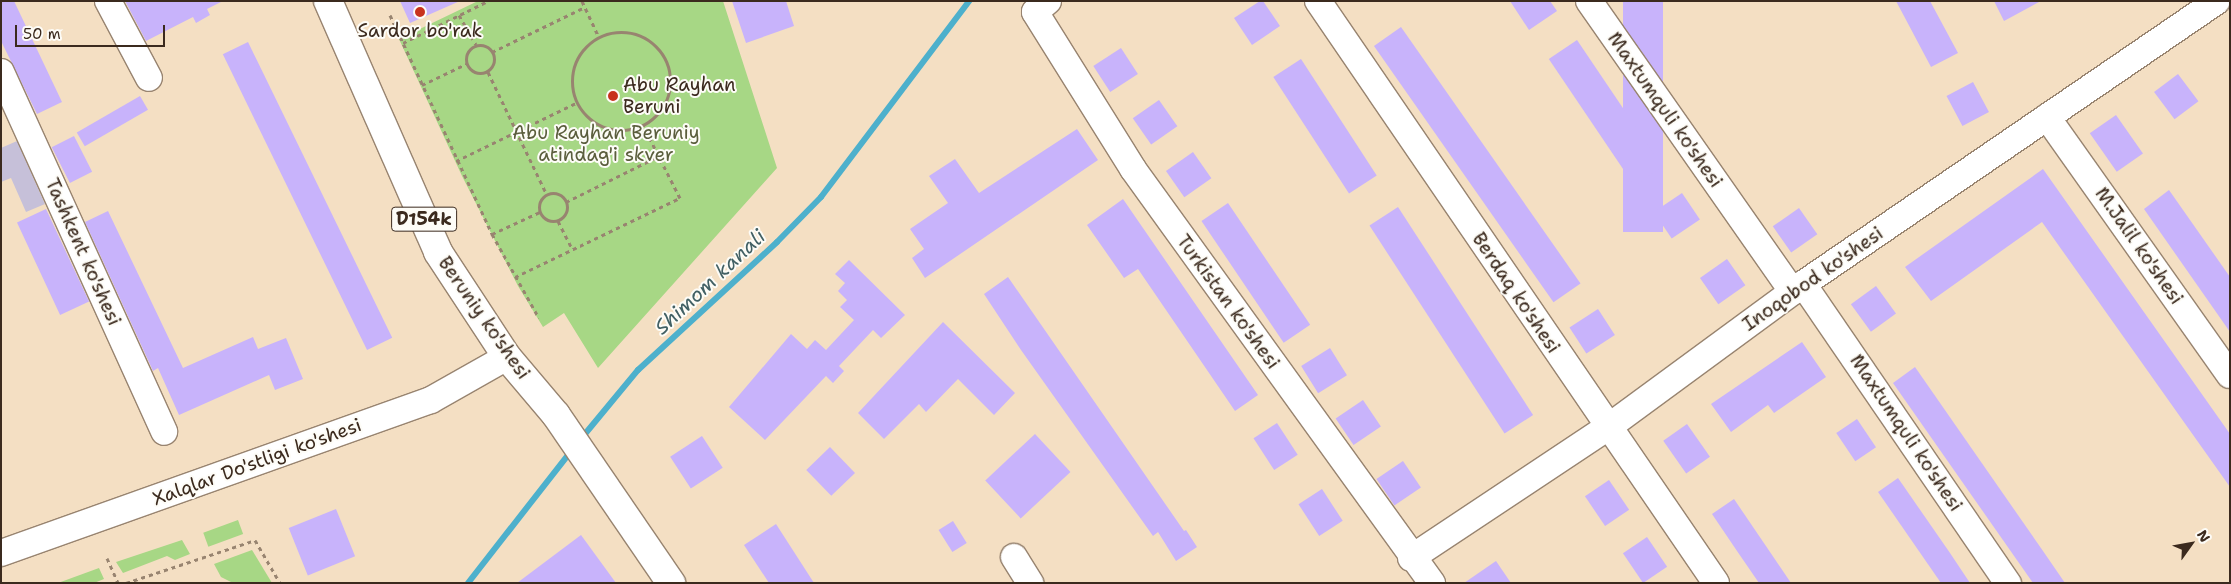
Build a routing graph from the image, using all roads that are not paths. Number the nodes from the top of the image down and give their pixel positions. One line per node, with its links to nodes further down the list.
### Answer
1 (108, 1): 8 (street)
2 (328, 1): 11 (main road, Beruniy ko'shesi / D154k)
3 (1318, 1): 13 (street, Berdaq ko'shesi)
4 (1589, 1): 10 (street, Maxtumquli ko'shesi)
5 (2217, 1): 9 (street, Inoqobod ko'shesi)
6 (1042, 7): 17 (street, Turkistan ko'shesi)
7 (1, 72): 14 (street, Tashkent ko'shesi)
8 (149, 78)
9 (2048, 117): 10 (street, Inoqobod ko'shesi); 12 (street, M.Jalil ko'shesi)
10 (1798, 288): 13 (street, Inoqobod ko'shesi); 22 (street, Maxtumquli ko'shesi)
11 (507, 357): 15 (street, Xalqlar Do'stligi ko'shesi); 18 (main road, Beruniy ko'shesi / D154k)
12 (2230, 375)
13 (1607, 428): 17 (street, Inoqobod ko'shesi); 21 (street, Berdaq ko'shesi)
14 (164, 432)
15 (1, 553)
16 (1014, 557): 19 (street)
17 (1411, 558): 20 (street, Turkistan ko'shesi)
18 (670, 582)
19 (1030, 583)
20 (1432, 583)
21 (1716, 583)
22 (2008, 583)

